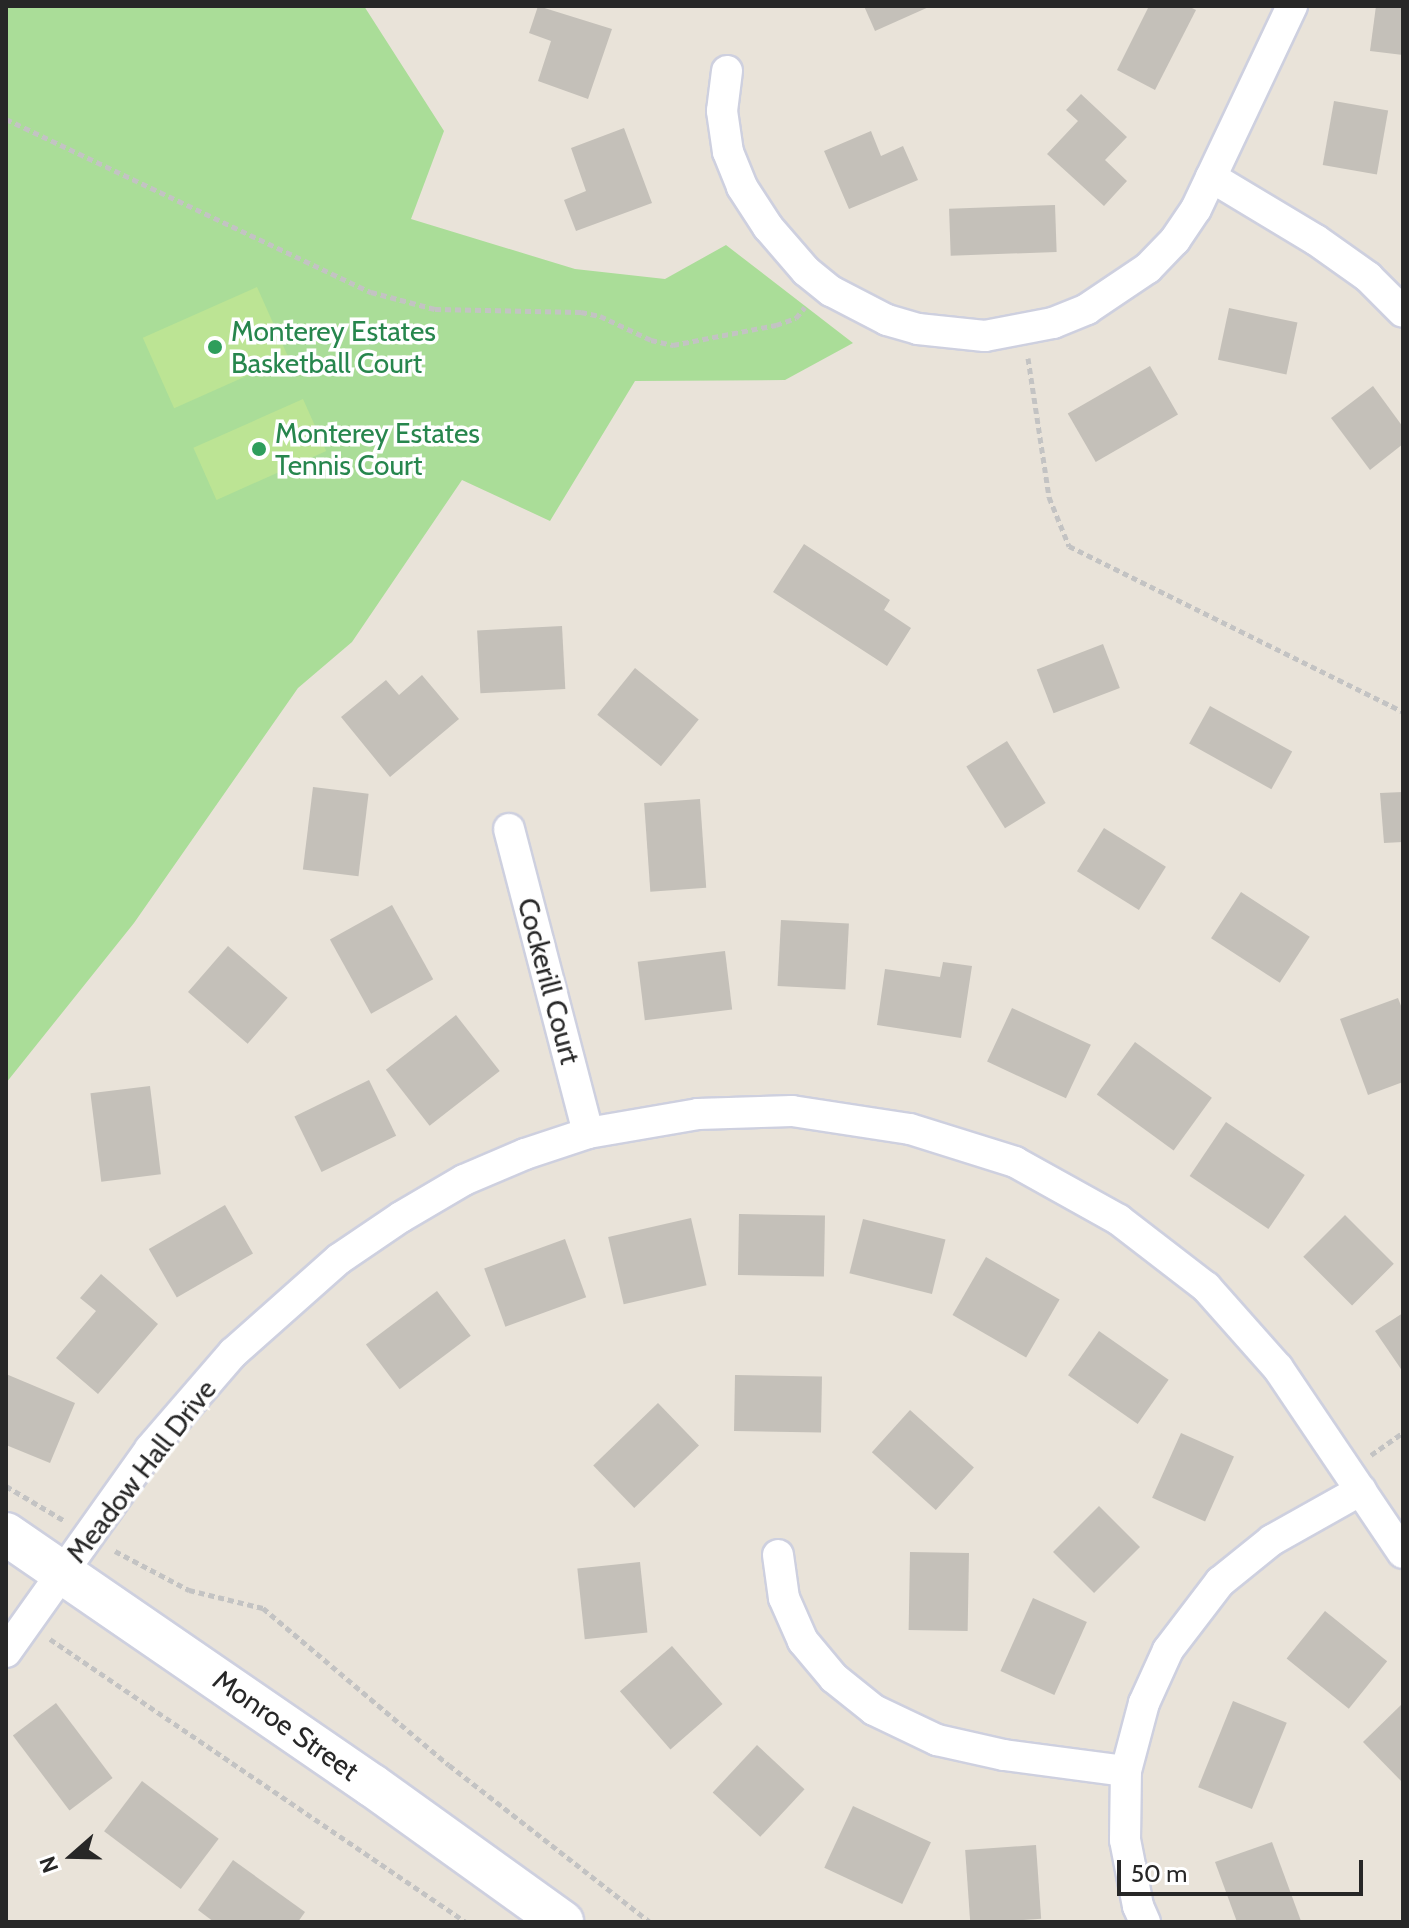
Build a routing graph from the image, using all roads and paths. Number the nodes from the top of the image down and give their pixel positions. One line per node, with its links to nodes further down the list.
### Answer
1 (1292, 6): 4 (street)
2 (727, 71): 5 (street)
3 (6, 119): 5 (path)
4 (1211, 177): 6 (street); 7 (street)
5 (824, 285): 7 (street)
6 (1403, 312)
7 (1024, 328): 8 (path)
8 (1403, 712)
9 (509, 829): 10 (street, Cockerill Court)
10 (588, 1133): 12 (street, Meadow Hall Drive); 14 (street, Meadow Hall Drive)
11 (6, 1486): 14 (path)
12 (1361, 1490): 15 (street, Meadow Hall Drive); 20 (street)
13 (6, 1534): 17 (main road, Monroe Street)
14 (89, 1535): 17 (street, Meadow Hall Drive); 23 (path)
15 (1403, 1553)
16 (778, 1555): 20 (street)
17 (63, 1572): 18 (street, Meadow Hall Drive); 22 (main road, Monroe Street)
18 (26, 1623): 19 (street, Meadow Hall Drive); 21 (path)
19 (6, 1652)
20 (1126, 1771): 24 (street)
21 (466, 1922)
22 (562, 1922)
23 (650, 1922)
24 (1145, 1922)

